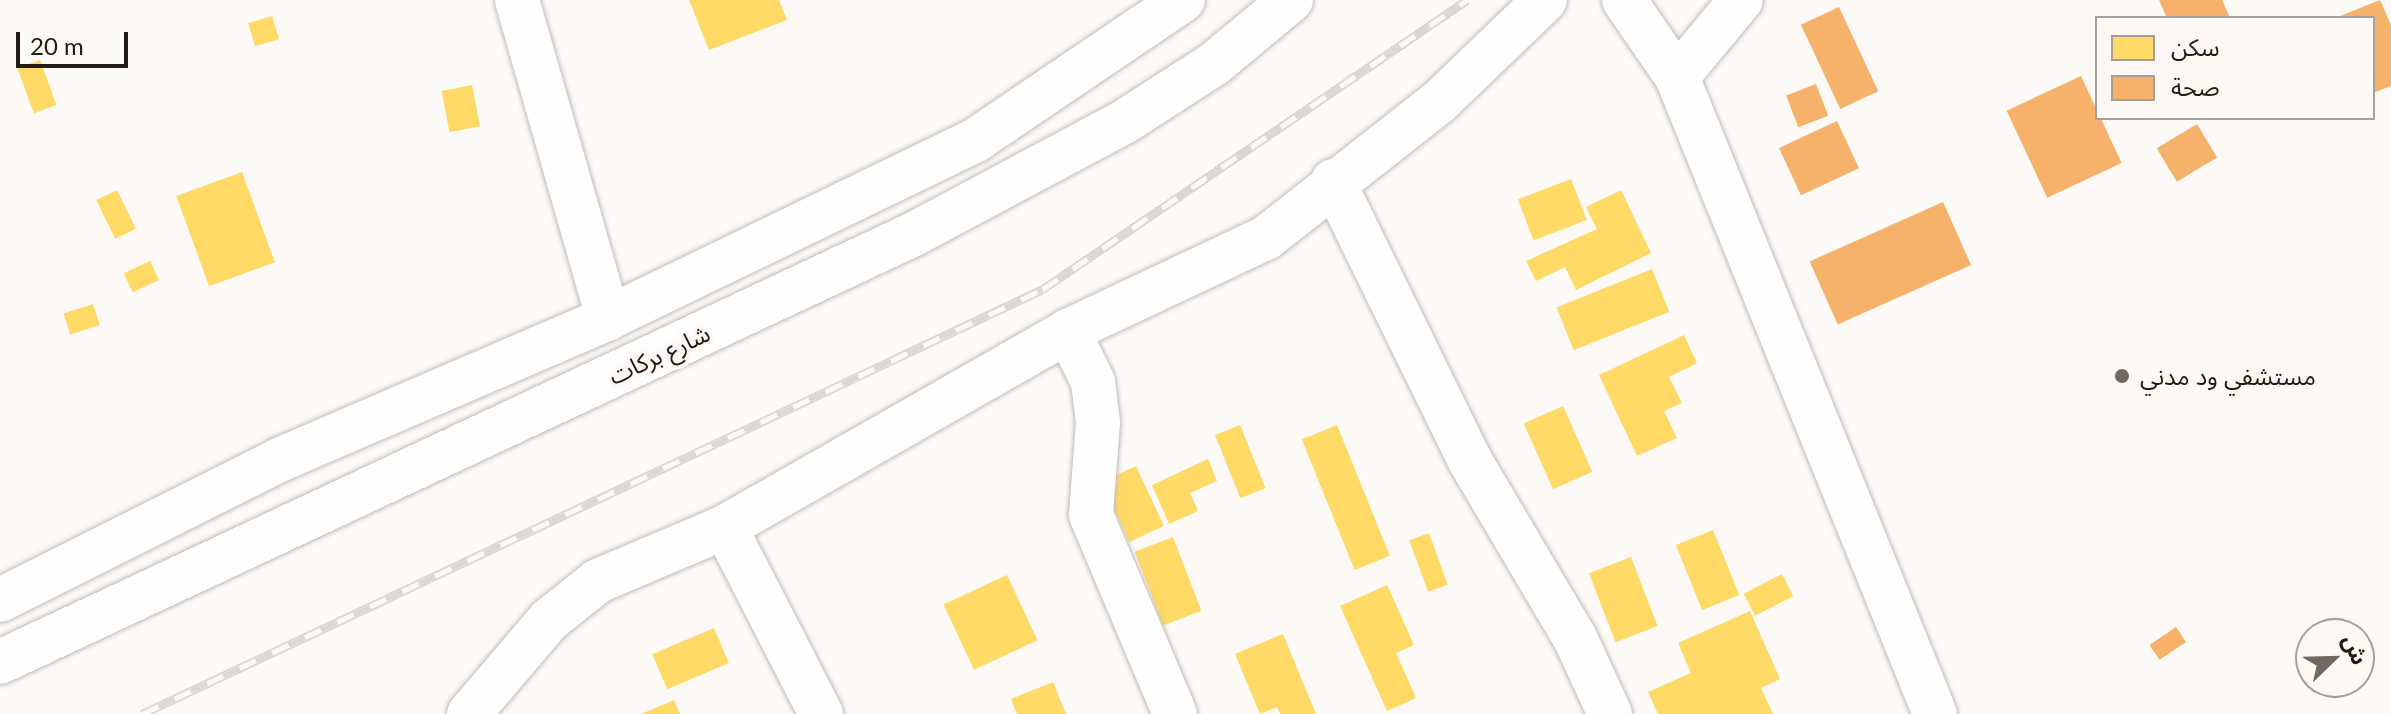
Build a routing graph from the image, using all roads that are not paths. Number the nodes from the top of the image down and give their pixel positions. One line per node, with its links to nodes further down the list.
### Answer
1 (517, 0): 9 (street)
2 (1183, 0): 9 (street)
3 (1291, 0): 13 (street, شارع بركات)
4 (1545, 0): 8 (street)
5 (1624, 0): 7 (street)
6 (1741, 0): 7 (street)
7 (1677, 77): 18 (street)
8 (1333, 181): 10 (street); 17 (street)
9 (608, 318): 12 (street)
10 (1068, 331): 11 (street); 16 (street)
11 (725, 527): 14 (street); 15 (street)
12 (0, 600)
13 (0, 662)
14 (469, 714)
15 (821, 714)
16 (1175, 714)
17 (1610, 714)
18 (1935, 714)

